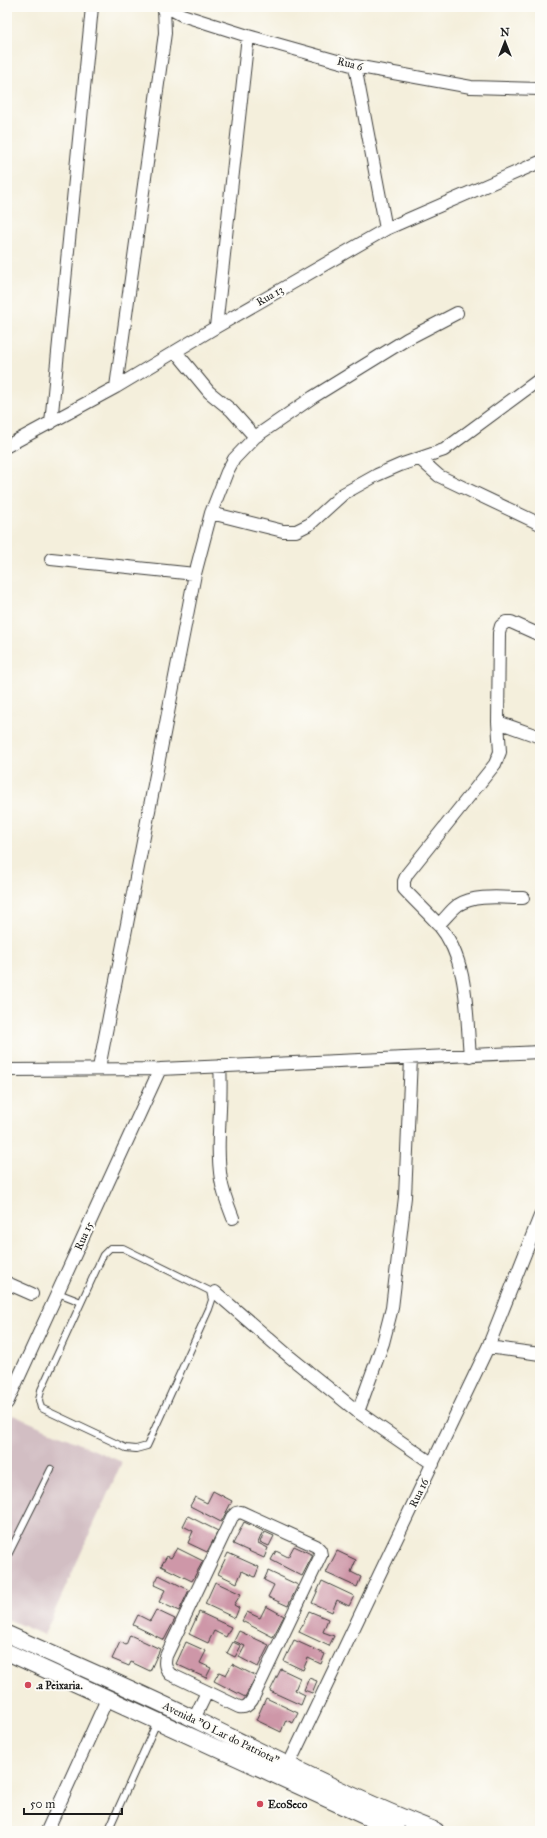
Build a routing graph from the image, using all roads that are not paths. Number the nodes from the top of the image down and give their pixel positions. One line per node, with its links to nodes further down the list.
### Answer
1 (92, 7): 13 (street)
2 (168, 7): 3 (street, Rua 6); 12 (street)
3 (248, 36): 4 (street, Rua 6); 9 (street)
4 (356, 66): 5 (street, Rua 6); 7 (street)
5 (540, 90)
6 (540, 162): 7 (street, Rua 13)
7 (386, 229): 9 (street, Rua 13)
8 (457, 314): 14 (street)
9 (216, 327): 10 (street, Rua 13)
10 (176, 352): 12 (street, Rua 13); 14 (street)
11 (540, 379): 16 (street)
12 (116, 387): 13 (street, Rua 13)
13 (51, 423): 15 (street, Rua 13)
14 (254, 437): 17 (street)
15 (7, 446)
16 (420, 459): 17 (street); 18 (street)
17 (211, 513): 20 (street)
18 (540, 524)
19 (51, 559): 20 (street)
20 (195, 574): 30 (street)
21 (540, 635): 22 (street)
22 (498, 722): 23 (street); 25 (street)
23 (540, 737)
24 (523, 898): 25 (street)
25 (438, 925): 27 (street)
26 (540, 1052): 27 (street)
27 (470, 1056): 28 (street)
28 (411, 1058): 29 (street); 43 (street)
29 (220, 1066): 31 (street); 33 (street)
30 (99, 1068): 31 (street); 32 (street)
31 (160, 1069): 38 (street, Rua 15)
32 (7, 1070)
33 (233, 1218)
34 (538, 1223): 40 (street, Rua 16)
35 (7, 1283): 37 (street)
36 (215, 1292): 43 (street)
37 (32, 1294)
38 (58, 1294): 39 (lane); 42 (street, Rua 15)
39 (81, 1302): 39 (lane)
40 (488, 1347): 41 (street); 44 (street, Rua 16)
41 (540, 1354)
42 (7, 1403)
43 (358, 1412): 44 (street)
44 (432, 1464): 53 (street, Rua 16)
45 (51, 1469): 46 (lane)
46 (7, 1557)
47 (7, 1634): 51 (main road, Avenida "O Lar do Patriota")
48 (7, 1652): 50 (main road, Avenida "O Lar do Patriota")
49 (207, 1692): 49 (street); 51 (street)
50 (107, 1699): 52 (main road, Avenida "O Lar do Patriota"); 55 (street)
51 (194, 1719): 53 (main road, Avenida "O Lar do Patriota")
52 (157, 1722): 54 (main road, Avenida "O Lar do Patriota"); 56 (lane)
53 (288, 1766): 57 (main road, Avenida "O Lar do Patriota")
54 (392, 1830)
55 (47, 1831)
56 (108, 1831)
57 (436, 1831)

